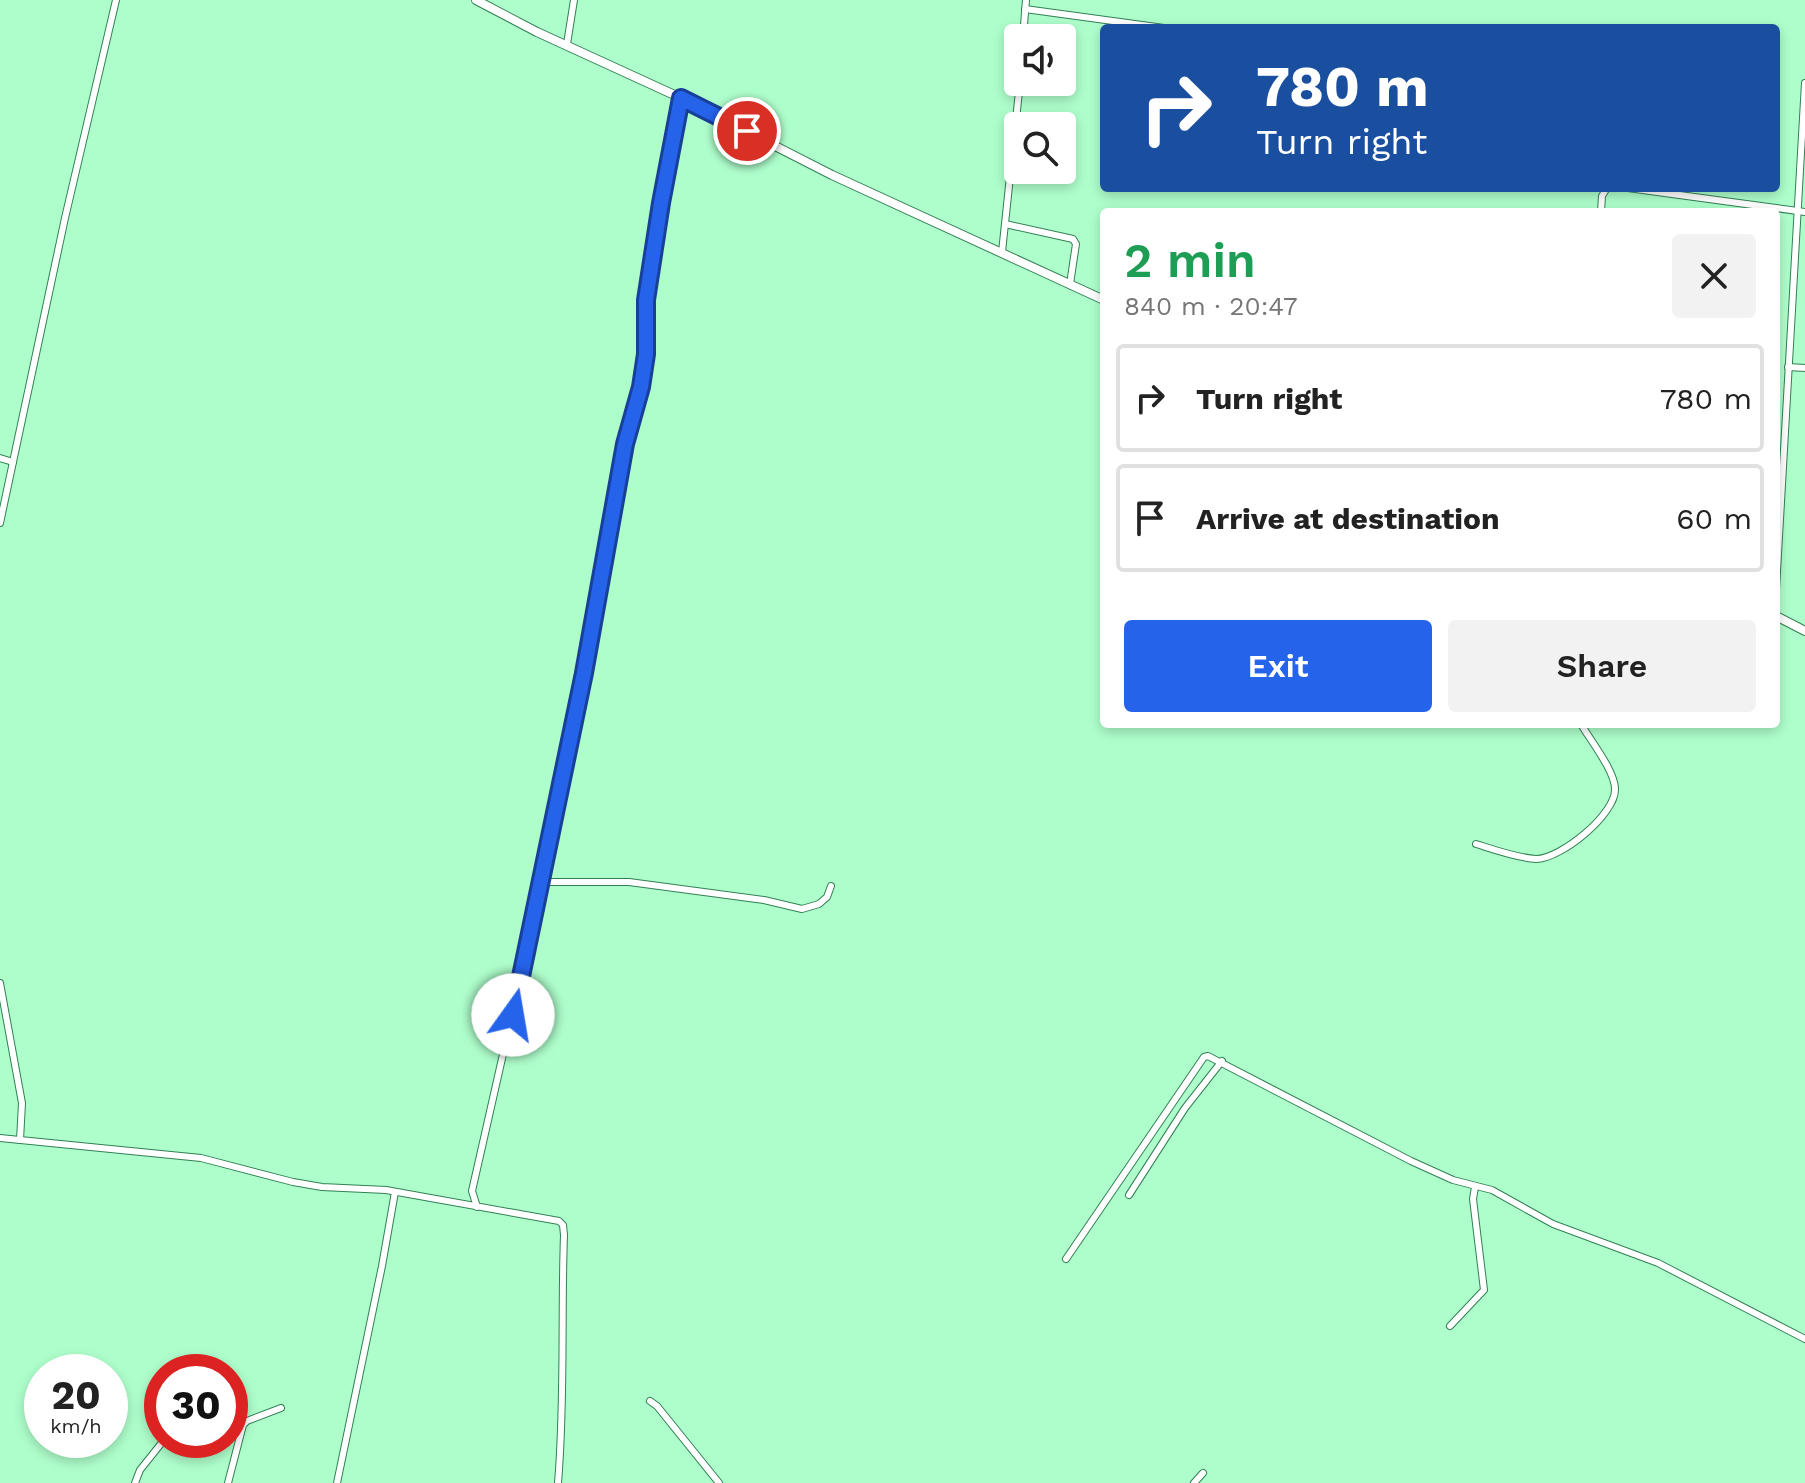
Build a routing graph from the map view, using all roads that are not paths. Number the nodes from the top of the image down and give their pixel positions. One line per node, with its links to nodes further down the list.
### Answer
1 (116, 0): 24 (street)
2 (476, 0): 8 (street)
3 (574, 0): 8 (street)
4 (1026, 0): 5 (street)
5 (1025, 9): 6 (street); 7 (street)
6 (1024, 24)
7 (1135, 24)
8 (567, 44): 11 (street)
9 (1805, 83): 12 (street)
10 (1019, 96): 17 (street)
11 (681, 98): 18 (street); 31 (street)
12 (1804, 115): 16 (street)
13 (1658, 192): 14 (street)
14 (1779, 208)
15 (1780, 208): 16 (street)
16 (1802, 211): 21 (street)
17 (1005, 224): 18 (street); 19 (street)
18 (1002, 252): 19 (street)
19 (1070, 284): 20 (street)
20 (1100, 298)
21 (1788, 367): 22 (street); 25 (street)
22 (1805, 368)
23 (0, 458): 24 (street)
24 (13, 462): 26 (street)
25 (1780, 515)
26 (0, 523)
27 (1780, 618): 28 (street)
28 (1805, 631)
29 (1583, 728): 30 (street)
30 (1476, 844)
31 (542, 882): 32 (street); 38 (street)
32 (831, 886)
33 (0, 983): 36 (street)
34 (1222, 1061): 37 (street); 40 (street); 43 (street)
35 (0, 1138): 36 (street)
36 (20, 1140): 39 (street)
37 (1475, 1187): 44 (street); 45 (street)
38 (472, 1191): 41 (street); 42 (street)
39 (395, 1192): 41 (street); 52 (street)
40 (1129, 1195)
41 (458, 1203): 42 (street)
42 (477, 1207): 53 (street)
43 (1066, 1259)
44 (1450, 1326)
45 (1805, 1339)
46 (650, 1401): 54 (street)
47 (281, 1408): 51 (street)
48 (150, 1458): 50 (street)
49 (1203, 1473): 55 (street)
50 (135, 1483)
51 (228, 1483)
52 (337, 1483)
53 (558, 1483)
54 (719, 1483)
55 (1194, 1483)

